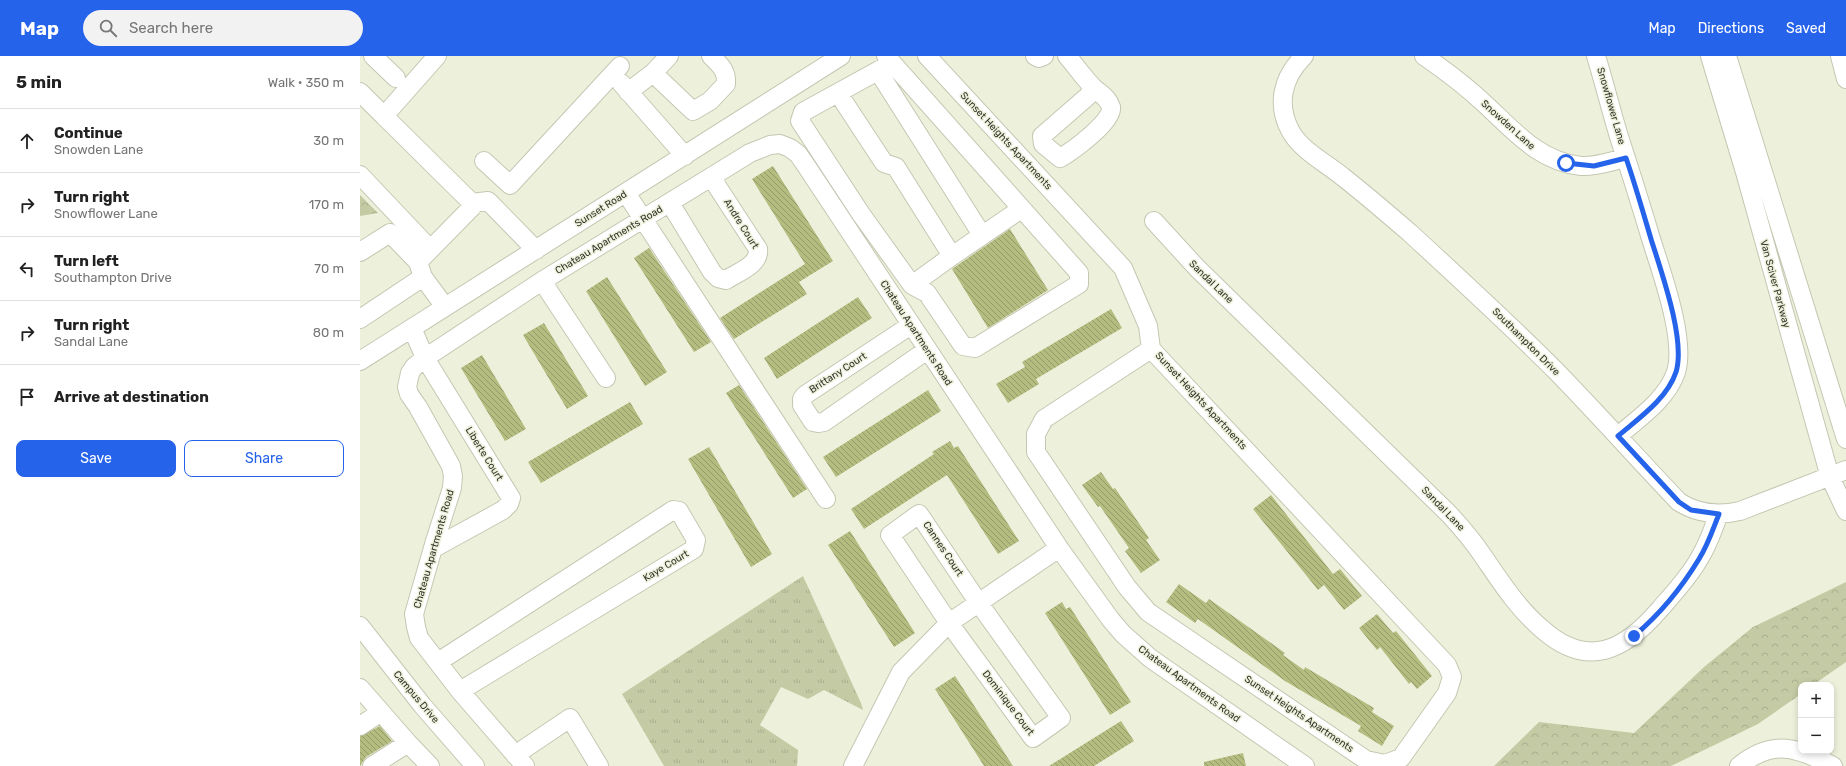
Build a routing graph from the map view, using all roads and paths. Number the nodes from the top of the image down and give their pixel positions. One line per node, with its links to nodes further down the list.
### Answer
1 (373, 56): 19 (street)
2 (437, 56): 25 (street)
3 (669, 56): 18 (street)
4 (711, 56): 18 (street)
5 (841, 56): 26 (street, Sunset Road)
6 (927, 56): 48 (street, Sunset Heights Apartments)
7 (1035, 56): 8 (street)
8 (1044, 56)
9 (1067, 56): 21 (street)
10 (1304, 56): 53 (street, Southampton Drive)
11 (1424, 56): 27 (street, Snowden Lane)
12 (1596, 56): 27 (street, Snowflower Lane)
13 (1710, 56): 55 (street, Van Sciver Parkway)
14 (1727, 56): 54 (street, Van Sciver Parkway)
15 (1840, 56): 20 (street)
16 (620, 61): 23 (street); 28 (street)
17 (885, 63): 24 (street); 34 (street); 37 (street)
18 (653, 73): 23 (street)
19 (396, 78)
20 (1846, 79)
21 (1093, 87)
22 (360, 92): 25 (street)
23 (628, 92): 26 (street)
24 (838, 93): 40 (street); 43 (street)
25 (384, 116): 32 (street)
26 (685, 156): 31 (street, Sunset Road)
27 (1626, 158): 53 (street, Snowflower Lane)
28 (484, 161)
29 (360, 175): 41 (street)
30 (711, 176): 33 (street, Chateau Apartments Road); 33 (street, Andre Court); 46 (street, Chateau Apartments Road)
31 (626, 193): 35 (street); 38 (street, Sunset Road)
32 (476, 203): 38 (street); 41 (street)
33 (670, 203): 35 (street, Chateau Apartments Road)
34 (1021, 209): 37 (street); 43 (street)
35 (643, 219): 42 (street, Chateau Apartments Road); 56 (street)
36 (1154, 221): 58 (street, Sandal Lane)
37 (982, 235): 40 (street)
38 (536, 250): 44 (street, Sunset Road)
39 (360, 252): 41 (street)
40 (952, 256): 43 (street)
41 (424, 263): 44 (street); 45 (street)
42 (542, 281): 50 (street, Chateau Apartments Road); 52 (street)
43 (912, 285)
44 (445, 307): 47 (street, Sunset Road)
45 (360, 319)
46 (911, 325): 49 (street, Chateau Apartments Road); 49 (street, Brittany Court)
47 (412, 328): 50 (street, Liberte Court); 51 (street, Sunset Road)
48 (1151, 348): 48 (street, Sunset Heights Apartments)
49 (927, 350): 60 (street, Chateau Apartments Road)
50 (425, 358): 59 (street, Chateau Apartments Road); 59 (street, Liberte Court)
51 (360, 360)
52 (606, 378)
53 (1618, 436): 58 (street, Southampton Drive)
54 (1846, 439)
55 (1838, 474): 57 (street, Van Sciver Parkway); 58 (street, Southampton Drive)
56 (826, 499)
57 (1846, 511)
58 (1719, 514)
59 (434, 548): 64 (street, Chateau Apartments Road)
60 (1059, 548): 61 (street); 78 (street, Chateau Apartments Road)
61 (978, 602): 62 (street); 62 (street, Cannes Court); 62 (street, Dominique Court)
62 (948, 623): 77 (street)
63 (360, 626): 75 (street, Campus Drive)
64 (438, 662): 66 (street, Chateau Apartments Road); 66 (street, Kaye Court)
65 (360, 688): 67 (street)
66 (460, 691): 72 (street, Chateau Apartments Road)
67 (381, 712): 68 (street); 69 (street)
68 (360, 726)
69 (408, 743): 73 (street); 74 (street)
70 (1798, 751): 79 (street)
71 (1808, 754): 80 (street)
72 (520, 760): 76 (street)
73 (372, 766)
74 (430, 766)
75 (475, 766)
76 (599, 766)
77 (853, 766)
78 (1305, 766)
79 (1739, 766)
80 (1833, 766)

